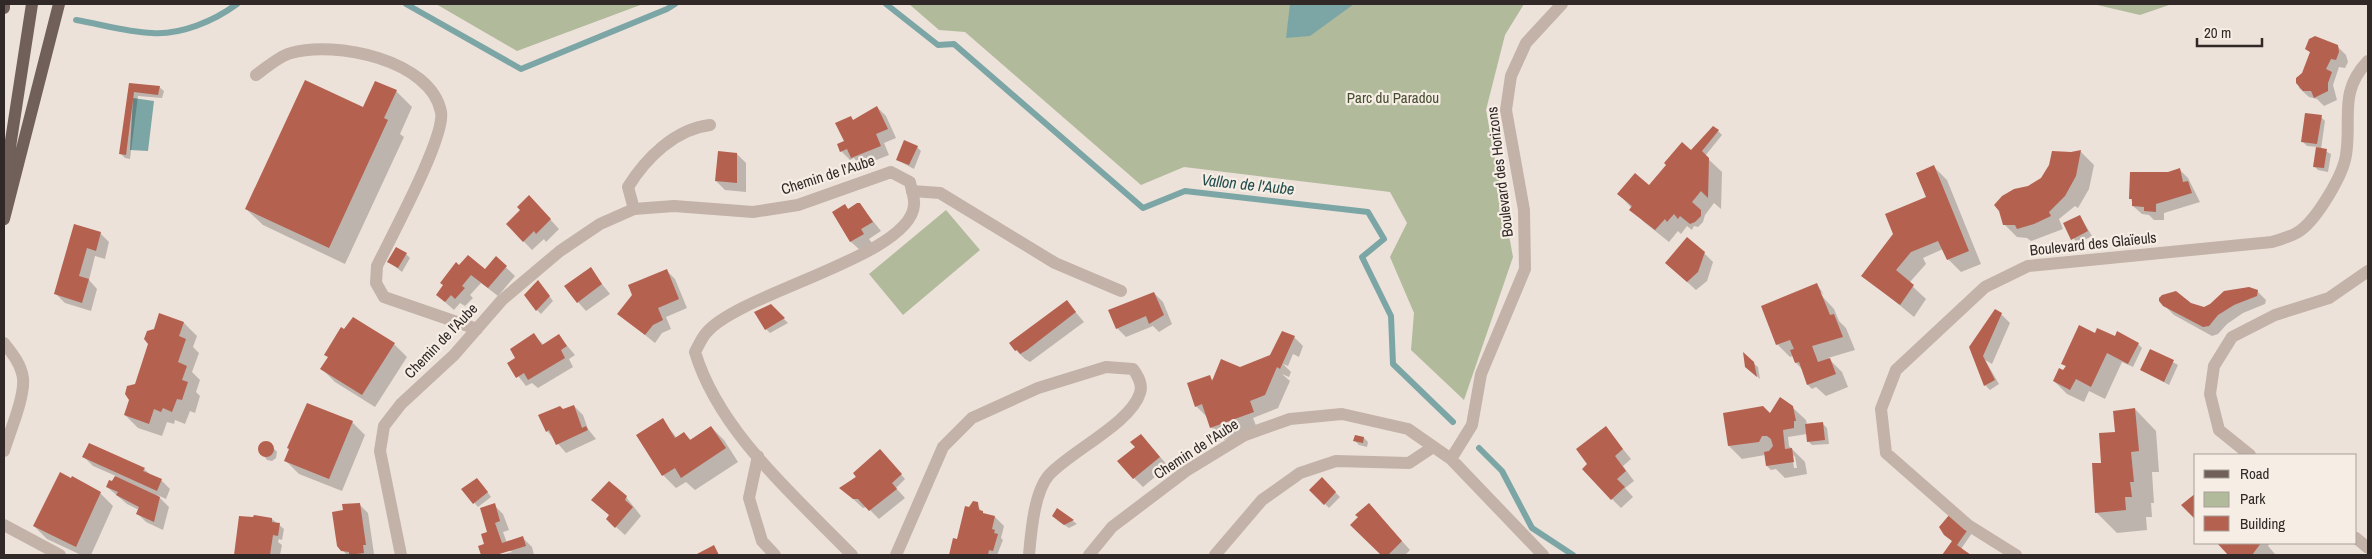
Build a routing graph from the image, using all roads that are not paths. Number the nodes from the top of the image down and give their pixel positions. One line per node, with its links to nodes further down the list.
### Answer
1 (4, 4): 5 (main road)
2 (32, 4): 9 (main road)
3 (59, 4): 12 (main road)
4 (1562, 4): 22 (street, Boulevard des Horizons)
5 (4, 8)
6 (2368, 61): 35 (street, Boulevard des Glaïeuls)
7 (256, 75): 15 (street)
8 (710, 125): 11 (street)
9 (4, 186)
10 (912, 191): 11 (street, Chemin de l'Aube); 14 (street); 21 (street)
11 (634, 209): 15 (street, Chemin de l'Aube)
12 (4, 219)
13 (2368, 271): 20 (street)
14 (1121, 291)
15 (477, 329): 27 (street, Chemin de l'Aube)
16 (4, 343): 17 (street)
17 (7, 433): 19 (street)
18 (1434, 447): 22 (street, Chemin de l'Aube); 32 (street, Chemin de l'Aube); 33 (street)
19 (4, 450)
20 (2249, 454)
21 (758, 456): 28 (street); 29 (street)
22 (1451, 458): 34 (street)
23 (4, 525): 26 (street)
24 (2357, 539): 25 (street)
25 (2368, 548)
26 (60, 555)
27 (401, 555)
28 (775, 555)
29 (852, 555)
30 (896, 555): 31 (street)
31 (1029, 555)
32 (1089, 555)
33 (1215, 555)
34 (1543, 555)
35 (2016, 555)

